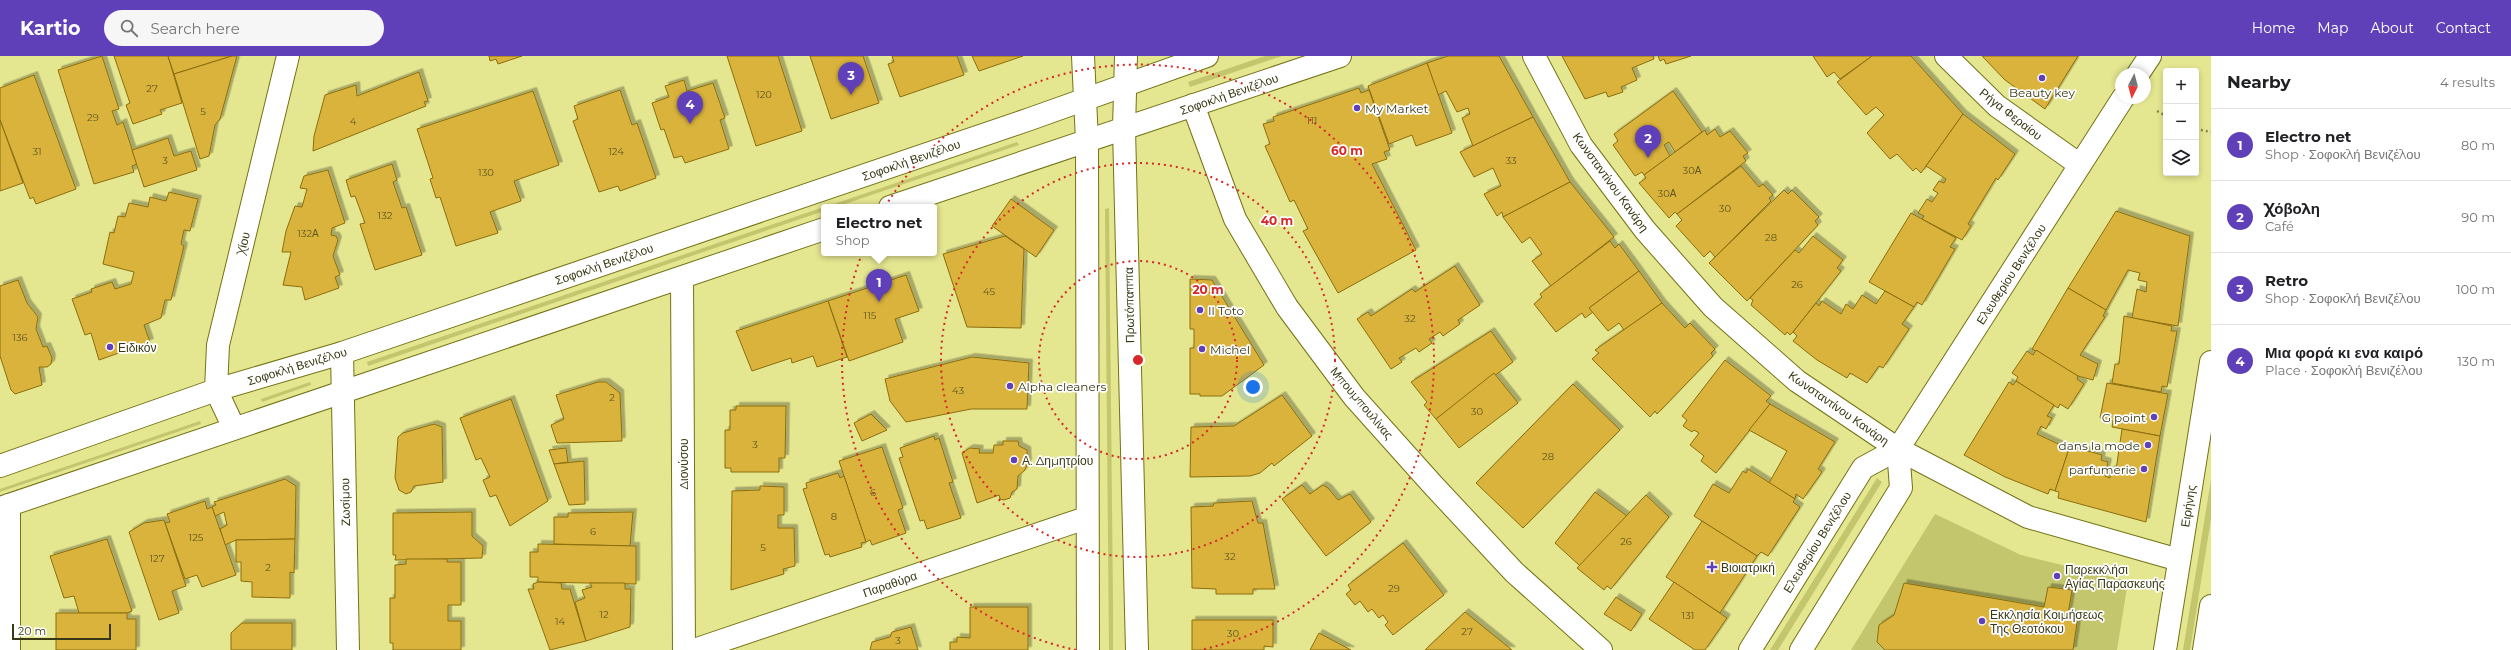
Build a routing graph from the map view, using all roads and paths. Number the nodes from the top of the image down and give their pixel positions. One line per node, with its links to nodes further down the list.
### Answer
1 (288, 56): 26 (street, Χίου)
2 (1083, 56): 11 (street)
3 (1126, 56): 10 (street, Πρωτόπαππα)
4 (1207, 56): 10 (street, Σοφοκλή Βενιζέλου)
5 (1340, 56): 13 (street, Σοφοκλή Βενιζέλου)
6 (1534, 56): 29 (street, Κωνσταντίνου Κανάρη)
7 (1946, 56): 20 (street, Ρήγα Φεραίου)
8 (2150, 56): 9 (street)
9 (2142, 68)
10 (1126, 84): 11 (street, Σοφοκλή Βενιζέλου); 16 (street, Πρωτόπαππα)
11 (1084, 100): 19 (street); 24 (street, Σοφοκλή Βενιζέλου)
12 (2119, 104): 20 (street, Ελευθερίου Βενιζέλου)
13 (1193, 106): 16 (street, Σοφοκλή Βενιζέλου); 41 (street, Μπουμπουλίνας)
14 (2158, 111): 15 (path)
15 (2163, 114)
16 (1124, 129): 19 (street, Σοφοκλή Βενιζέλου); 40 (street, Πρωτόπαππα)
17 (2199, 129): 18 (path)
18 (2211, 132)
19 (1086, 140): 21 (street, Σοφοκλή Βενιζέλου); 32 (street)
20 (2080, 165): 29 (street, Ελευθερίου Βενιζέλου)
21 (899, 204)
22 (821, 230): 23 (street)
23 (682, 278): 27 (street); 37 (street, Διονύσου)
24 (342, 353): 26 (street, Σοφοκλή Βενιζέλου); 27 (street, Ζωσίμου)
25 (2211, 362): 33 (street, Ειρήνης)
26 (216, 390): 28 (street, Χίου); 30 (street, Σοφοκλή Βενιζέλου)
27 (343, 393): 28 (street); 36 (street, Ζωσίμου)
28 (234, 428): 31 (street)
29 (1898, 449): 33 (street, Κωνσταντίνου Κανάρη); 42 (street, Ελευθερίου Βενιζέλου); 43 (street)
30 (0, 466)
31 (5, 507): 35 (street)
32 (1086, 518): 38 (street, Παραθύρα); 39 (street)
33 (2179, 560): 44 (street, Ειρήνης)
34 (2211, 606): 45 (street)
35 (9, 650)
36 (348, 650)
37 (684, 650)
38 (694, 650)
39 (1088, 650)
40 (1137, 650)
41 (1601, 650)
42 (1750, 650)
43 (1801, 650)
44 (2164, 650)
45 (2204, 650)

